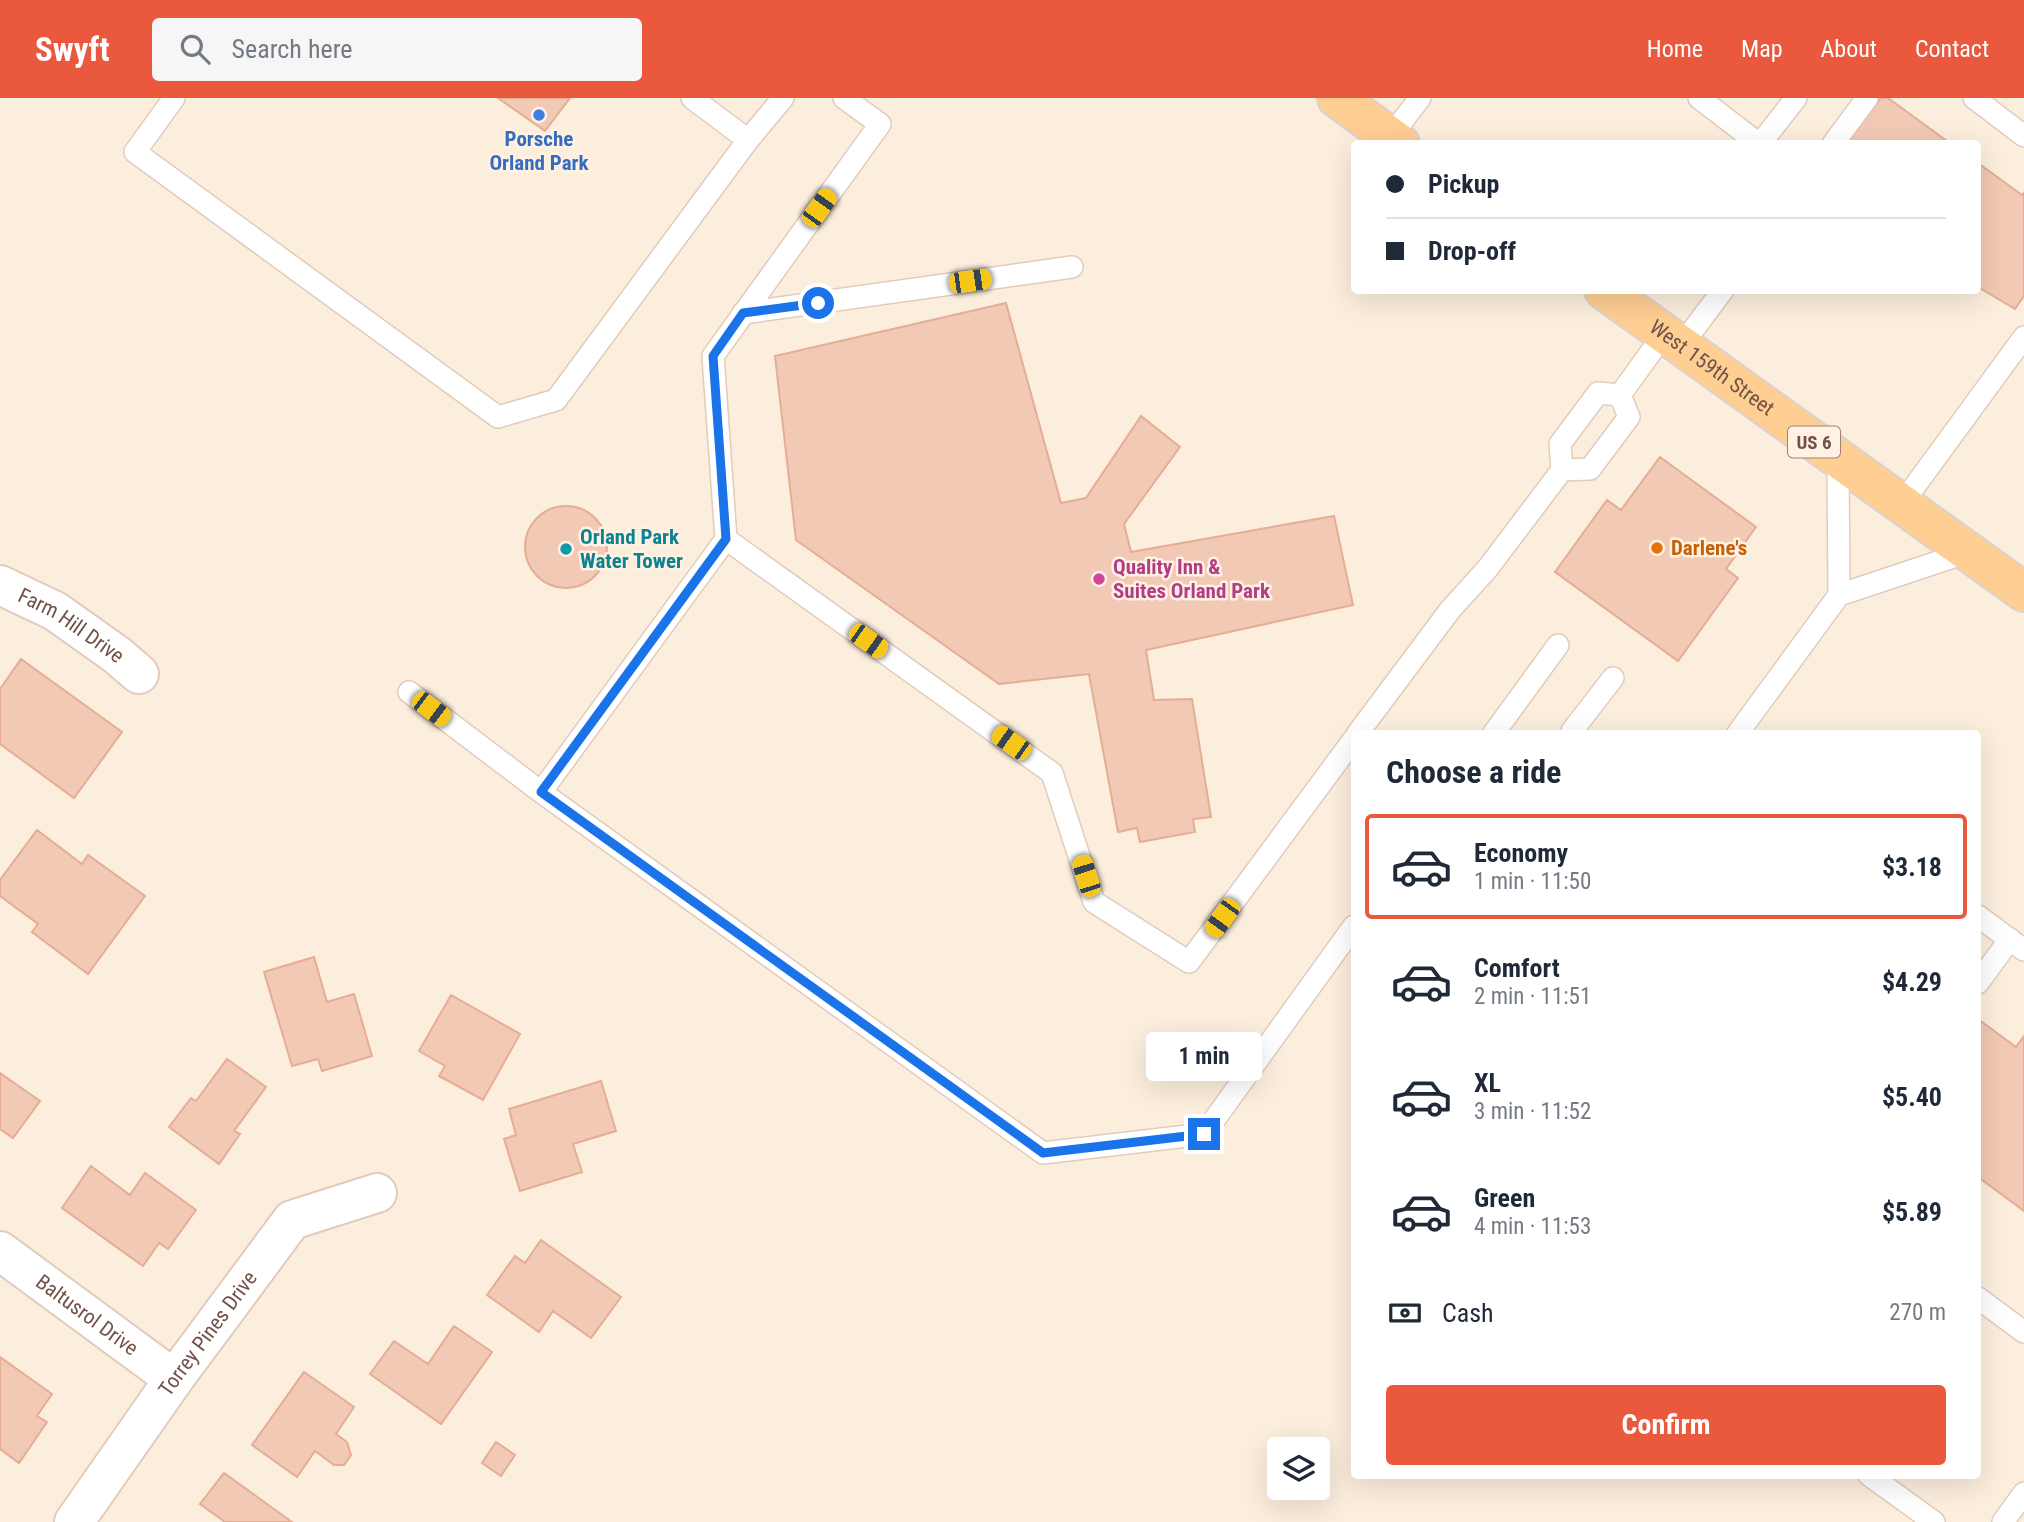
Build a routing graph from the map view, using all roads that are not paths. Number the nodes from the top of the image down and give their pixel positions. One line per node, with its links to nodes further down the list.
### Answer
1 (174, 98): 12 (lane)
2 (692, 98): 12 (lane)
3 (783, 98): 12 (lane)
4 (844, 98): 20 (lane)
5 (1337, 98): 13 (main road)
6 (1420, 98): 13 (lane)
7 (1699, 98): 14 (lane)
8 (1796, 98): 15 (lane)
9 (1867, 98): 16 (lane)
10 (1974, 98): 11 (lane)
11 (2024, 136)
12 (748, 140)
13 (1395, 140)
14 (1755, 140)
15 (1763, 140)
16 (1836, 140)
17 (1072, 267): 20 (lane)
18 (1610, 294): 22 (main road, West 159th Street / US 6)
19 (1719, 294): 22 (lane)
20 (743, 313): 27 (lane)
21 (2024, 337): 26 (lane)
22 (1673, 340): 23 (lane); 24 (main road, West 159th Street / US 6)
23 (1620, 395): 25 (lane); 25 (lane)
24 (1838, 459): 26 (main road, West 159th Street / US 6); 31 (lane)
25 (1562, 470): 36 (lane)
26 (1901, 505): 28 (main road, West 159th Street / US 6)
27 (726, 539): 40 (lane); 41 (lane)
28 (1968, 552): 29 (main road, West 159th Street / US 6); 31 (lane)
29 (2020, 580)
30 (0, 585): 33 (street, Farm Hill Drive)
31 (1839, 595): 39 (lane)
32 (1558, 645): 37 (lane)
33 (139, 674)
34 (1613, 678): 38 (lane)
35 (409, 692): 41 (lane)
36 (1361, 730)
37 (1496, 730)
38 (1573, 730)
39 (1740, 730)
40 (1351, 743)
41 (541, 792): 43 (lane)
42 (1981, 918): 44 (lane)
43 (1351, 930)
44 (2017, 944): 45 (lane)
45 (1981, 979)
46 (377, 1193): 50 (street, Torrey Pines Drive)
47 (0, 1251): 50 (street, Baltusrol Drive)
48 (1981, 1300): 49 (lane)
49 (2024, 1332)
50 (174, 1379): 53 (street, Torrey Pines Drive)
51 (1875, 1479): 54 (lane)
52 (2024, 1493): 55 (lane)
53 (74, 1522)
54 (1934, 1522)
55 (2003, 1522)

